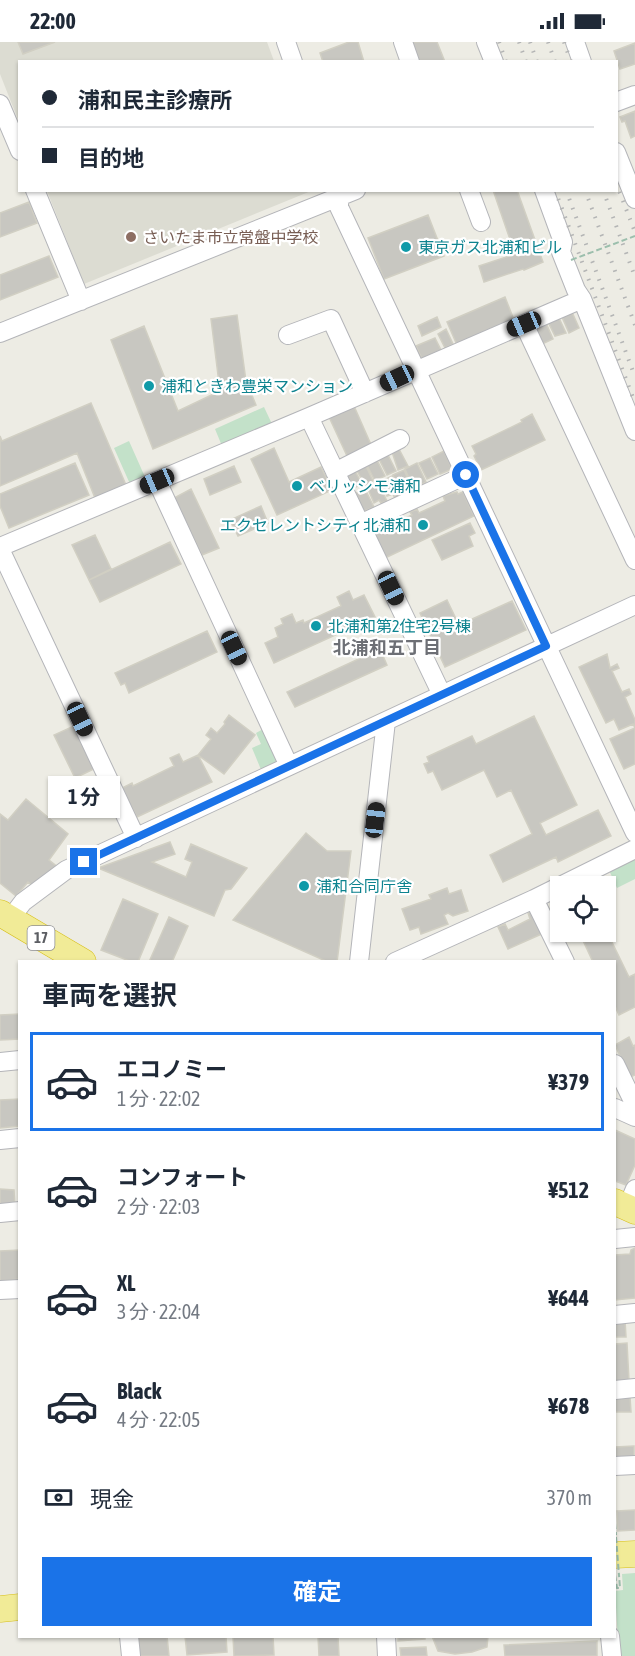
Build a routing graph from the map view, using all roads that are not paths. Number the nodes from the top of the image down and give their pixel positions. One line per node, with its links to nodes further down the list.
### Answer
1 (286, 42): 5 (street)
2 (403, 42): 6 (street)
3 (486, 42): 7 (street)
4 (575, 42): 8 (street)
5 (292, 60)
6 (409, 60)
7 (493, 60)
8 (581, 60)
9 (635, 95): 10 (street)
10 (618, 101)
11 (0, 104): 12 (street)
12 (18, 147)
13 (618, 157): 18 (street)
14 (37, 192): 21 (street)
15 (345, 192): 21 (street); 25 (street)
16 (470, 192): 19 (street)
17 (545, 192): 20 (street)
18 (635, 199)
19 (482, 222)
20 (582, 299): 22 (street); 28 (street)
21 (81, 301): 23 (street)
22 (524, 324): 25 (street); 35 (street)
23 (0, 333)
24 (288, 335): 26 (street)
25 (416, 370): 26 (street); 31 (street)
26 (365, 393): 27 (street)
27 (309, 417): 30 (street); 32 (street)
28 (635, 431)
29 (400, 440): 30 (street)
30 (335, 472): 33 (street)
31 (466, 475): 33 (street); 37 (street)
32 (157, 481): 34 (street); 40 (street)
33 (360, 524): 38 (street)
34 (0, 548): 43 (street)
35 (635, 560)
36 (635, 605): 37 (street)
37 (546, 646): 38 (street); 41 (street)
38 (442, 695): 39 (street)
39 (386, 721): 40 (street); 48 (street)
40 (290, 766): 43 (street)
41 (628, 805): 42 (street)
42 (635, 833)
43 (136, 838): 46 (street)
44 (635, 849): 45 (street)
45 (534, 899): 49 (street); 50 (street)
46 (5, 916): 47 (highway, 17)
47 (77, 960)
48 (359, 960)
49 (399, 960)
50 (564, 960)
51 (18, 1060): 52 (street)
52 (0, 1062)
53 (616, 1066): 54 (street)
54 (635, 1105)
55 (616, 1108): 56 (street)
56 (635, 1117)
57 (18, 1138): 58 (street)
58 (0, 1140)
59 (18, 1211): 60 (street)
60 (0, 1213)
61 (635, 1237): 62 (street)
62 (616, 1239)
63 (18, 1289): 64 (street)
64 (0, 1290)
65 (635, 1313): 66 (street)
66 (616, 1315)
67 (635, 1388): 68 (street)
68 (616, 1390)
69 (635, 1465): 70 (street)
70 (616, 1466)
71 (635, 1554): 72 (highway)
72 (616, 1561)
73 (18, 1607): 74 (highway)
74 (0, 1609)
75 (129, 1638): 78 (street)
76 (386, 1638): 79 (street)
77 (610, 1638): 80 (street)
78 (131, 1656)
79 (387, 1656)
80 (612, 1656)

